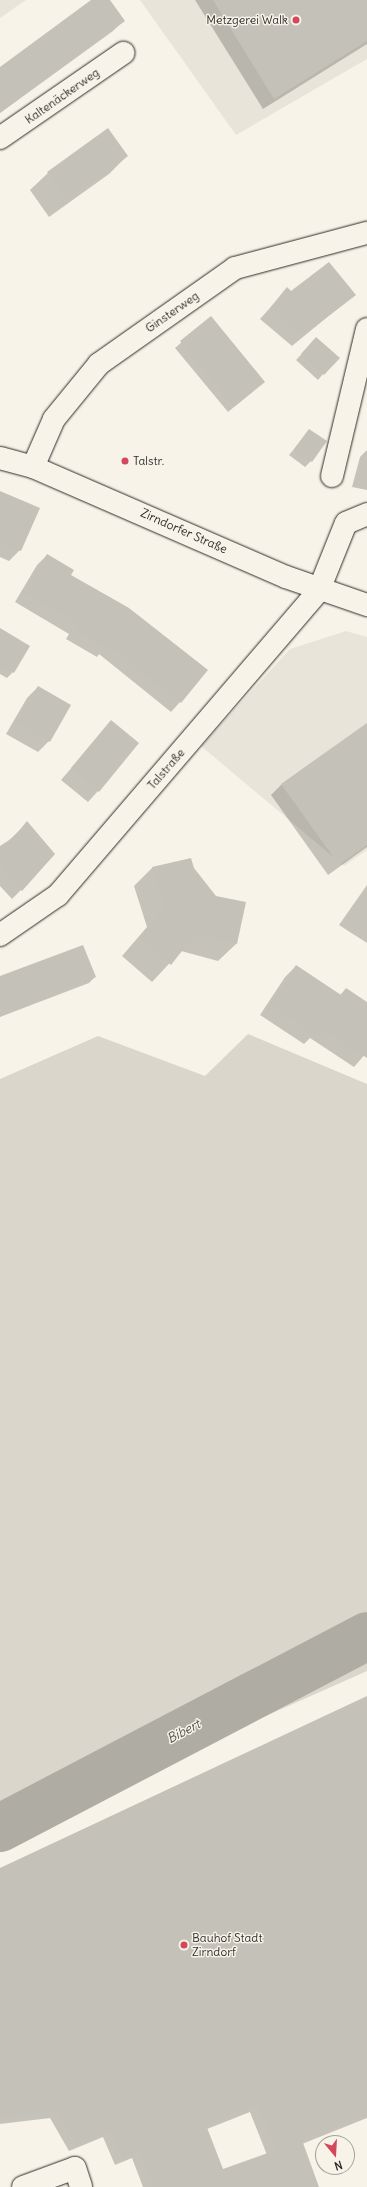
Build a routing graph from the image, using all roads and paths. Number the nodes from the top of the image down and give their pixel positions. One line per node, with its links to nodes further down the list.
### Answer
1 (123, 53): 2 (street, Kaltenäckerweg)
2 (0, 138)
3 (367, 233): 6 (street, Ginsterweg)
4 (367, 328): 7 (street)
5 (0, 458): 6 (street, Zirndorfer Straße)
6 (33, 467): 9 (street, Zirndorfer Straße)
7 (332, 476)
8 (367, 514): 9 (street, Talstraße)
9 (319, 590): 10 (street, Zirndorfer Straße); 11 (street, Talstraße)
10 (367, 604)
11 (0, 935)
12 (23, 2187): 13 (street)
13 (81, 2187)

